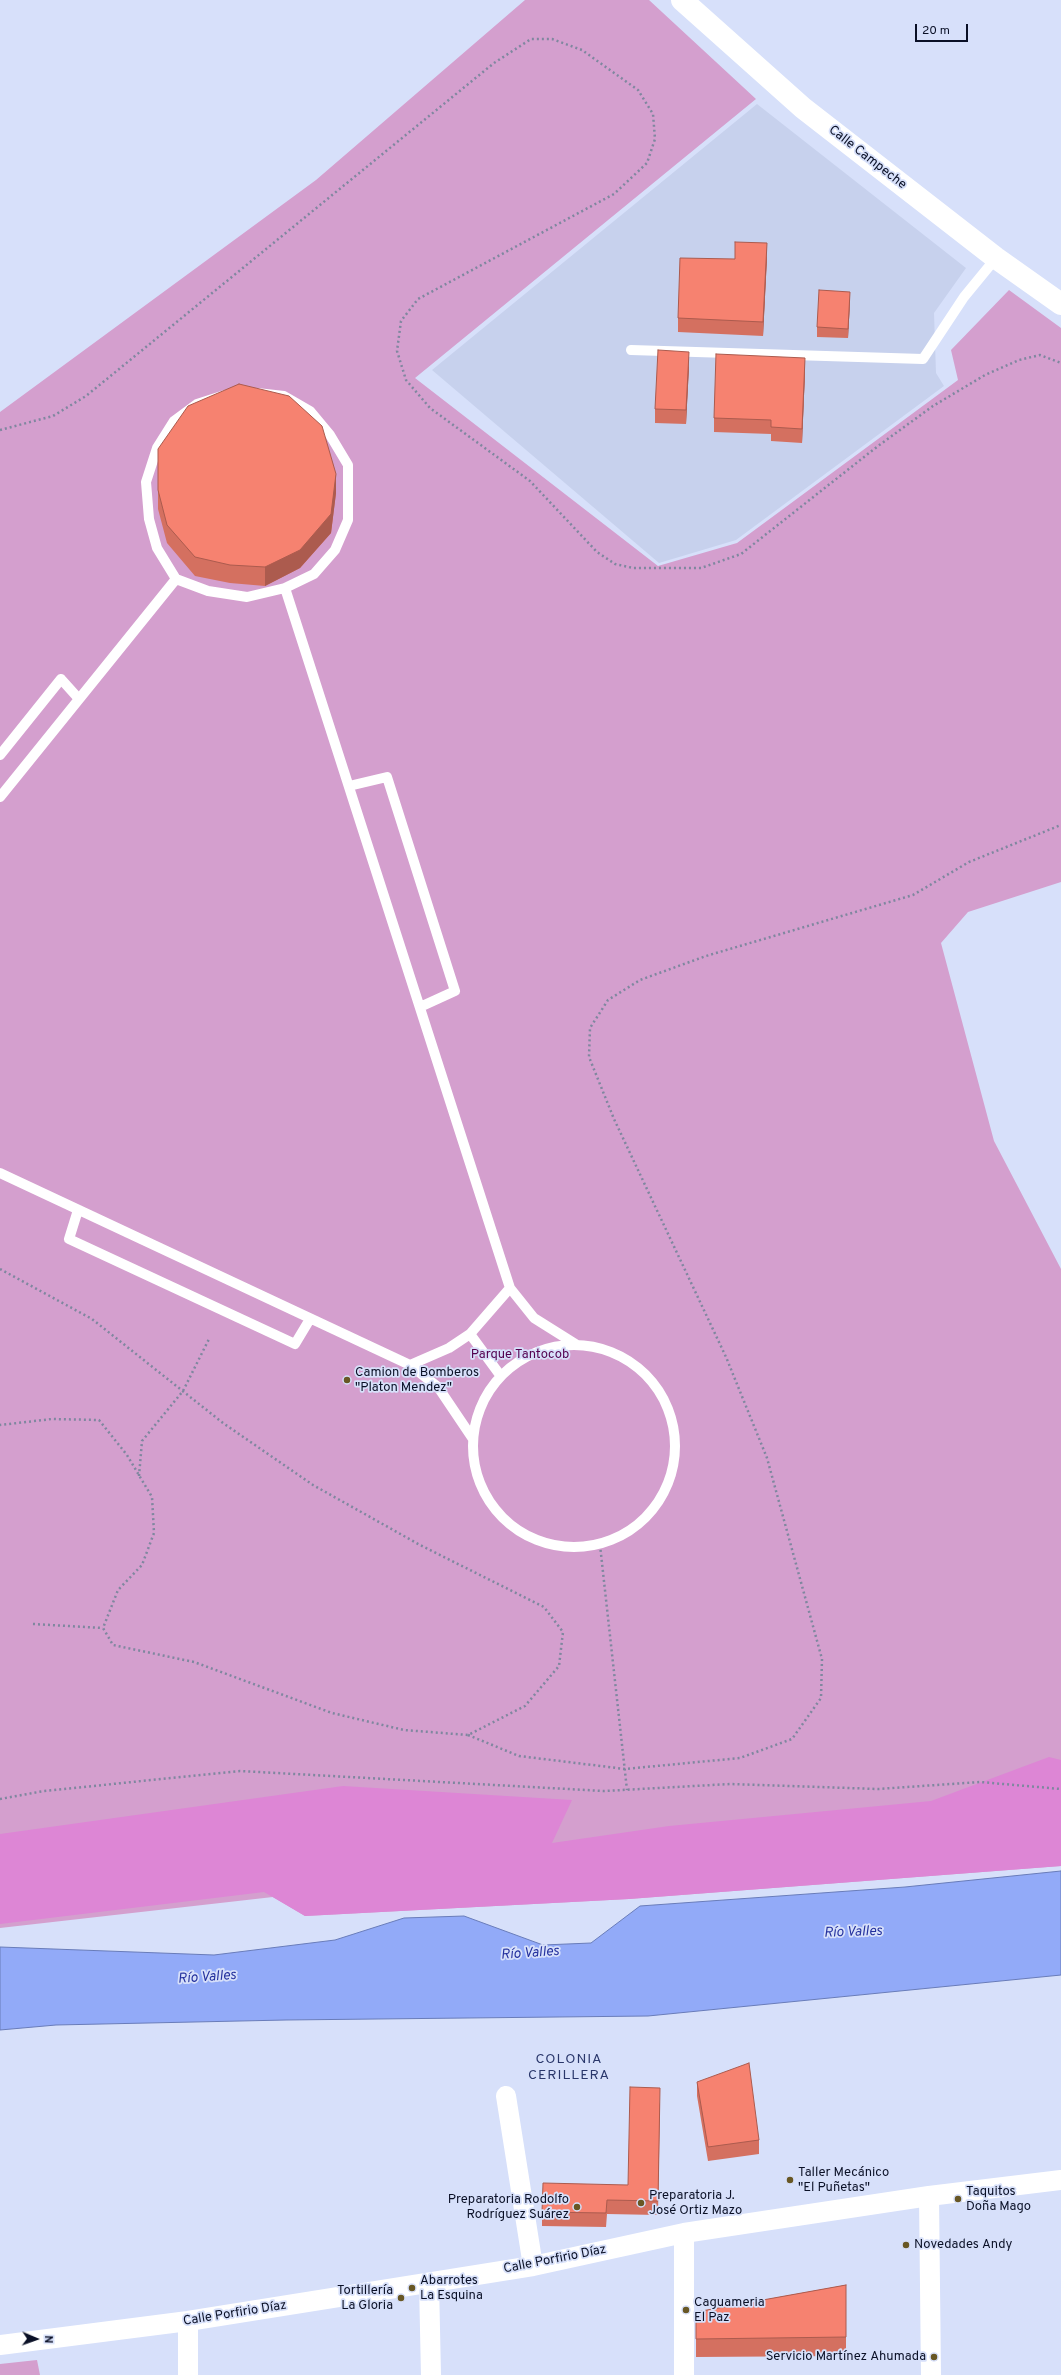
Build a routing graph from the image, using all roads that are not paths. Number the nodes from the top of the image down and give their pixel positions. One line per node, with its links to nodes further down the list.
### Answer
1 (682, 0): 2 (street, Calle Campeche)
2 (996, 258): 3 (street, Calle Campeche); 4 (lane)
3 (1061, 304)
4 (631, 350)
5 (176, 579): 6 (lane); 6 (lane); 7 (lane)
6 (285, 588): 9 (lane)
7 (79, 698): 8 (lane); 10 (lane)
8 (0, 755)
9 (349, 786): 11 (lane); 11 (lane)
10 (0, 797)
11 (420, 1008): 14 (lane)
12 (0, 1173): 13 (lane)
13 (78, 1210): 15 (lane); 15 (lane)
14 (510, 1288): 16 (lane); 17 (lane)
15 (310, 1318): 18 (lane)
16 (470, 1334): 18 (lane); 19 (lane)
17 (577, 1345): 19 (lane); 20 (lane)
18 (410, 1365): 20 (lane)
19 (500, 1375): 20 (lane)
20 (473, 1439)
21 (506, 2096): 25 (street)
22 (1061, 2180): 23 (street, Calle Porfirio Díaz)
23 (928, 2196): 24 (street, Calle Porfirio Díaz); 32 (street)
24 (684, 2233): 25 (street, Calle Porfirio Díaz); 31 (street)
25 (534, 2266): 26 (street, Calle Porfirio Díaz)
26 (429, 2283): 27 (street, Calle Porfirio Díaz); 30 (street)
27 (188, 2321): 28 (street, Calle Porfirio Díaz); 29 (street)
28 (0, 2345)
29 (188, 2375)
30 (431, 2375)
31 (684, 2375)
32 (931, 2375)

